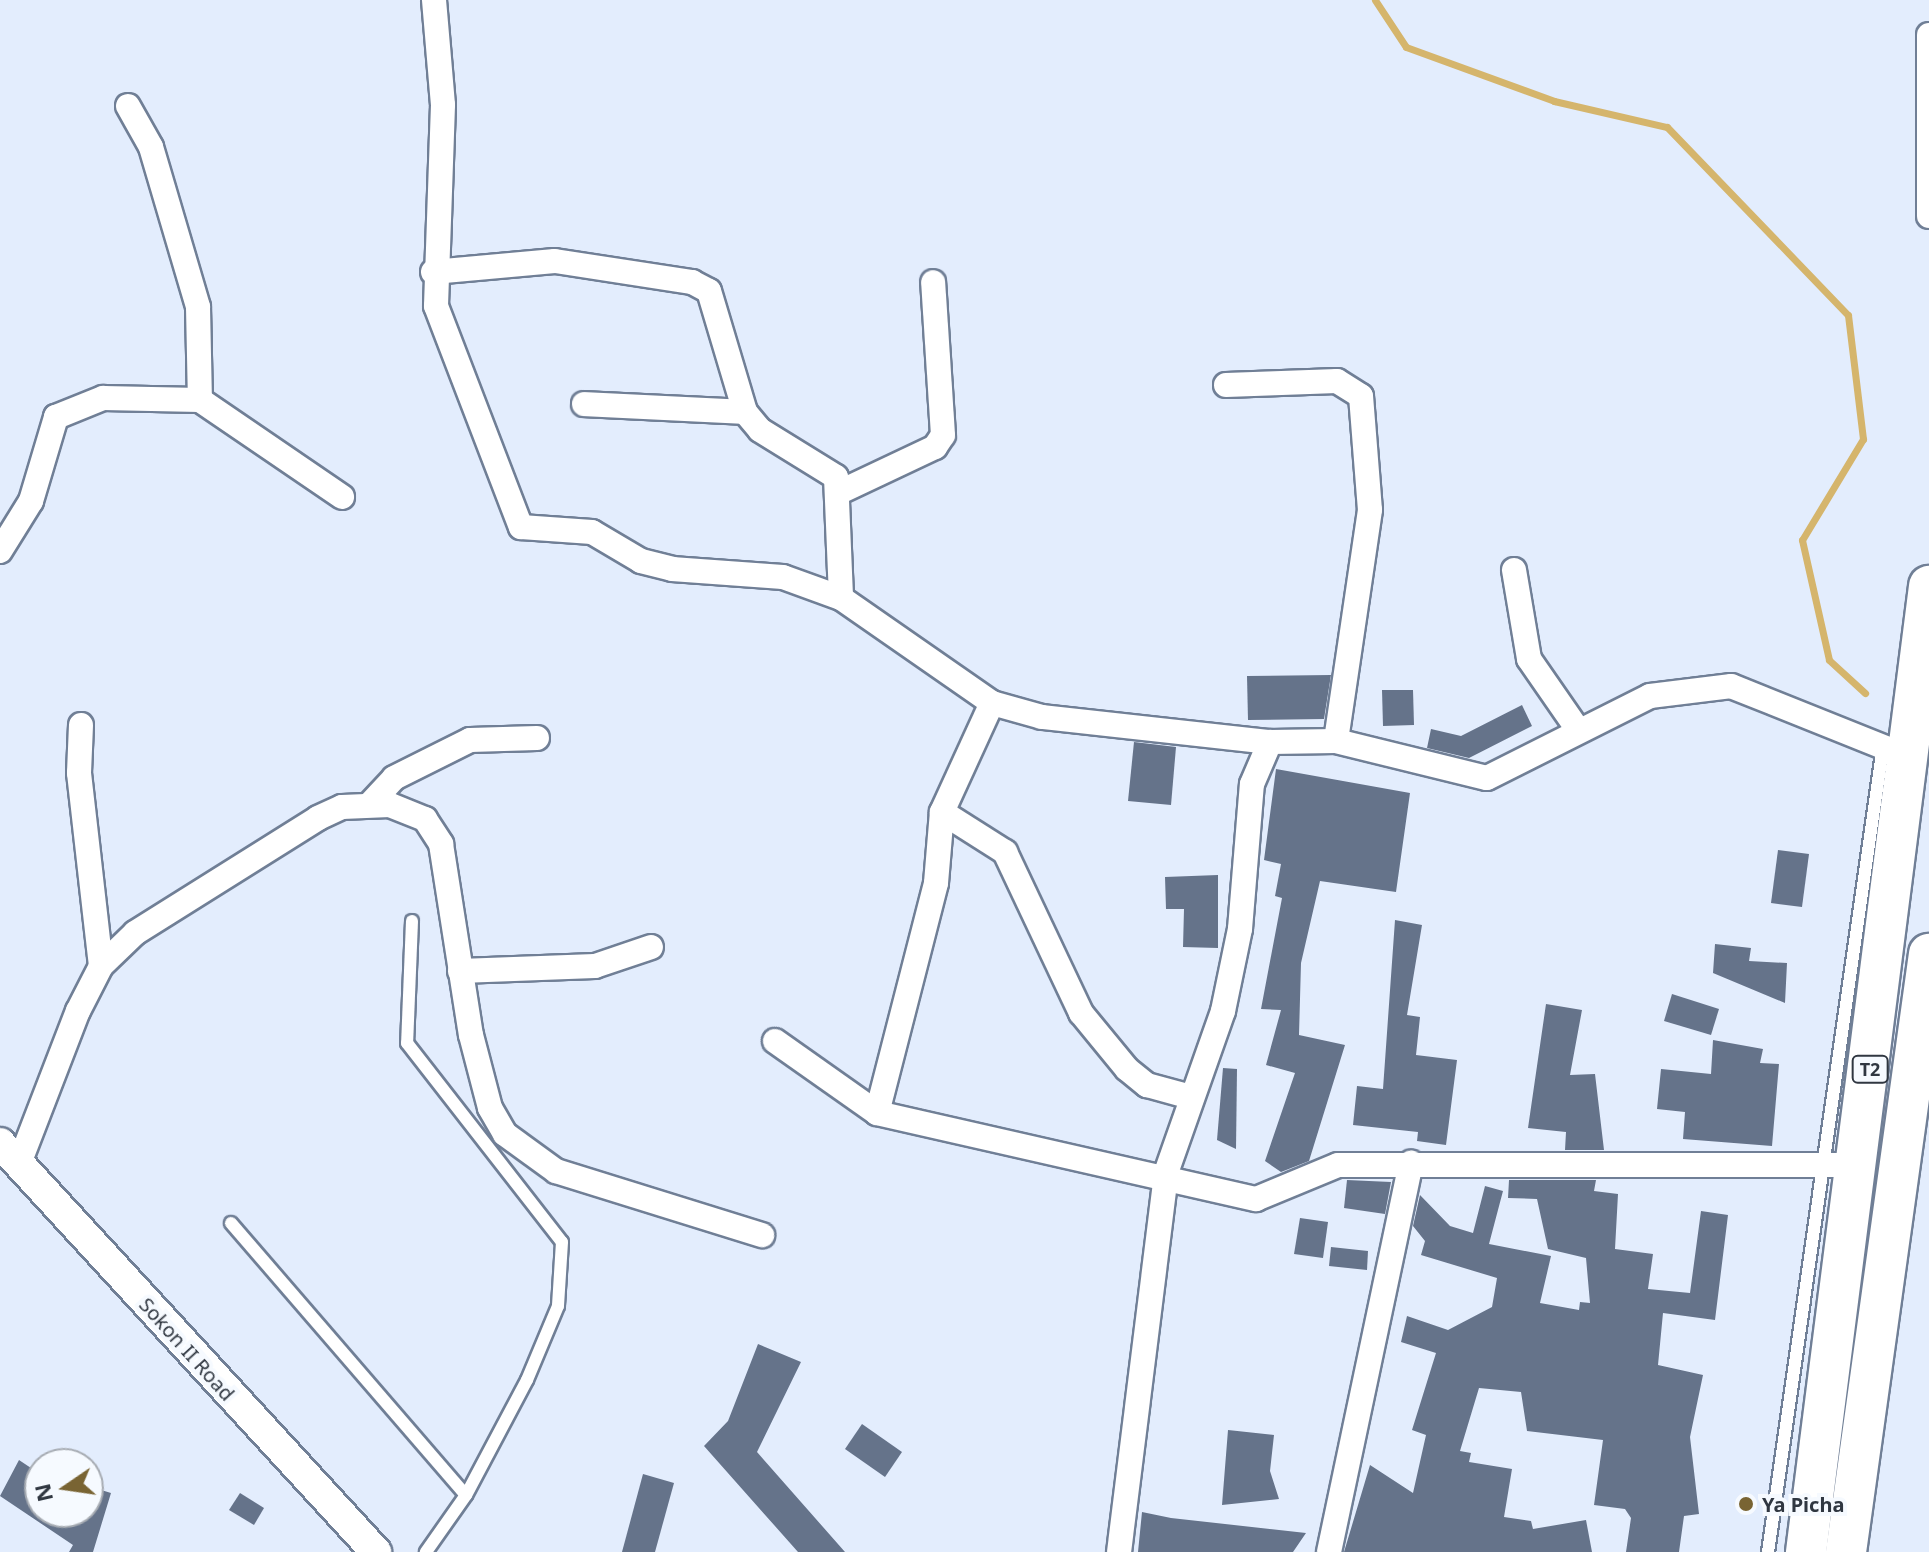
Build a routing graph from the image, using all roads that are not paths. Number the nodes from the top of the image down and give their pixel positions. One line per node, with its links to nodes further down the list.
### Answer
1 (434, 0): 5 (street)
2 (1929, 35): 4 (street)
3 (128, 106): 8 (street)
4 (1929, 216)
5 (433, 272): 10 (street); 16 (street)
6 (933, 282): 11 (street)
7 (1226, 385): 21 (street)
8 (200, 400): 12 (street); 13 (street)
9 (584, 404): 10 (street)
10 (745, 412): 11 (street)
11 (842, 491): 16 (street)
12 (342, 497)
13 (0, 551)
14 (1514, 570): 19 (street)
15 (1929, 586): 23 (highway, T2)
16 (841, 598): 17 (street)
17 (992, 703): 22 (street); 25 (street)
18 (81, 725): 29 (street)
19 (1576, 727): 21 (street); 23 (street)
20 (537, 738): 24 (street)
21 (1336, 741): 22 (street)
22 (1270, 742): 32 (street)
23 (1897, 752): 36 (highway, T2)
24 (370, 804): 29 (street); 30 (street)
25 (942, 812): 32 (street); 33 (street)
26 (412, 921): 40 (lane)
27 (651, 947): 30 (street)
28 (1929, 954): 42 (highway, T2)
29 (101, 966): 34 (street)
30 (460, 971): 39 (street)
31 (775, 1041): 33 (street)
32 (1191, 1097): 37 (street)
33 (877, 1113): 37 (street)
34 (10, 1152): 43 (street, Sokon II Road)
35 (1411, 1163): 36 (street); 37 (street); 46 (street)
36 (1841, 1165): 41 (highway, T2); 47 (lane)
37 (1166, 1173): 45 (street)
38 (231, 1223): 40 (lane)
39 (762, 1235)
40 (466, 1495): 44 (lane)
41 (1813, 1499): 42 (highway); 48 (highway, T2)
42 (1852, 1508): 49 (highway, T2)
43 (376, 1552)
44 (426, 1552)
45 (1119, 1552)
46 (1329, 1552)
47 (1768, 1552)
48 (1806, 1552)
49 (1846, 1552)

